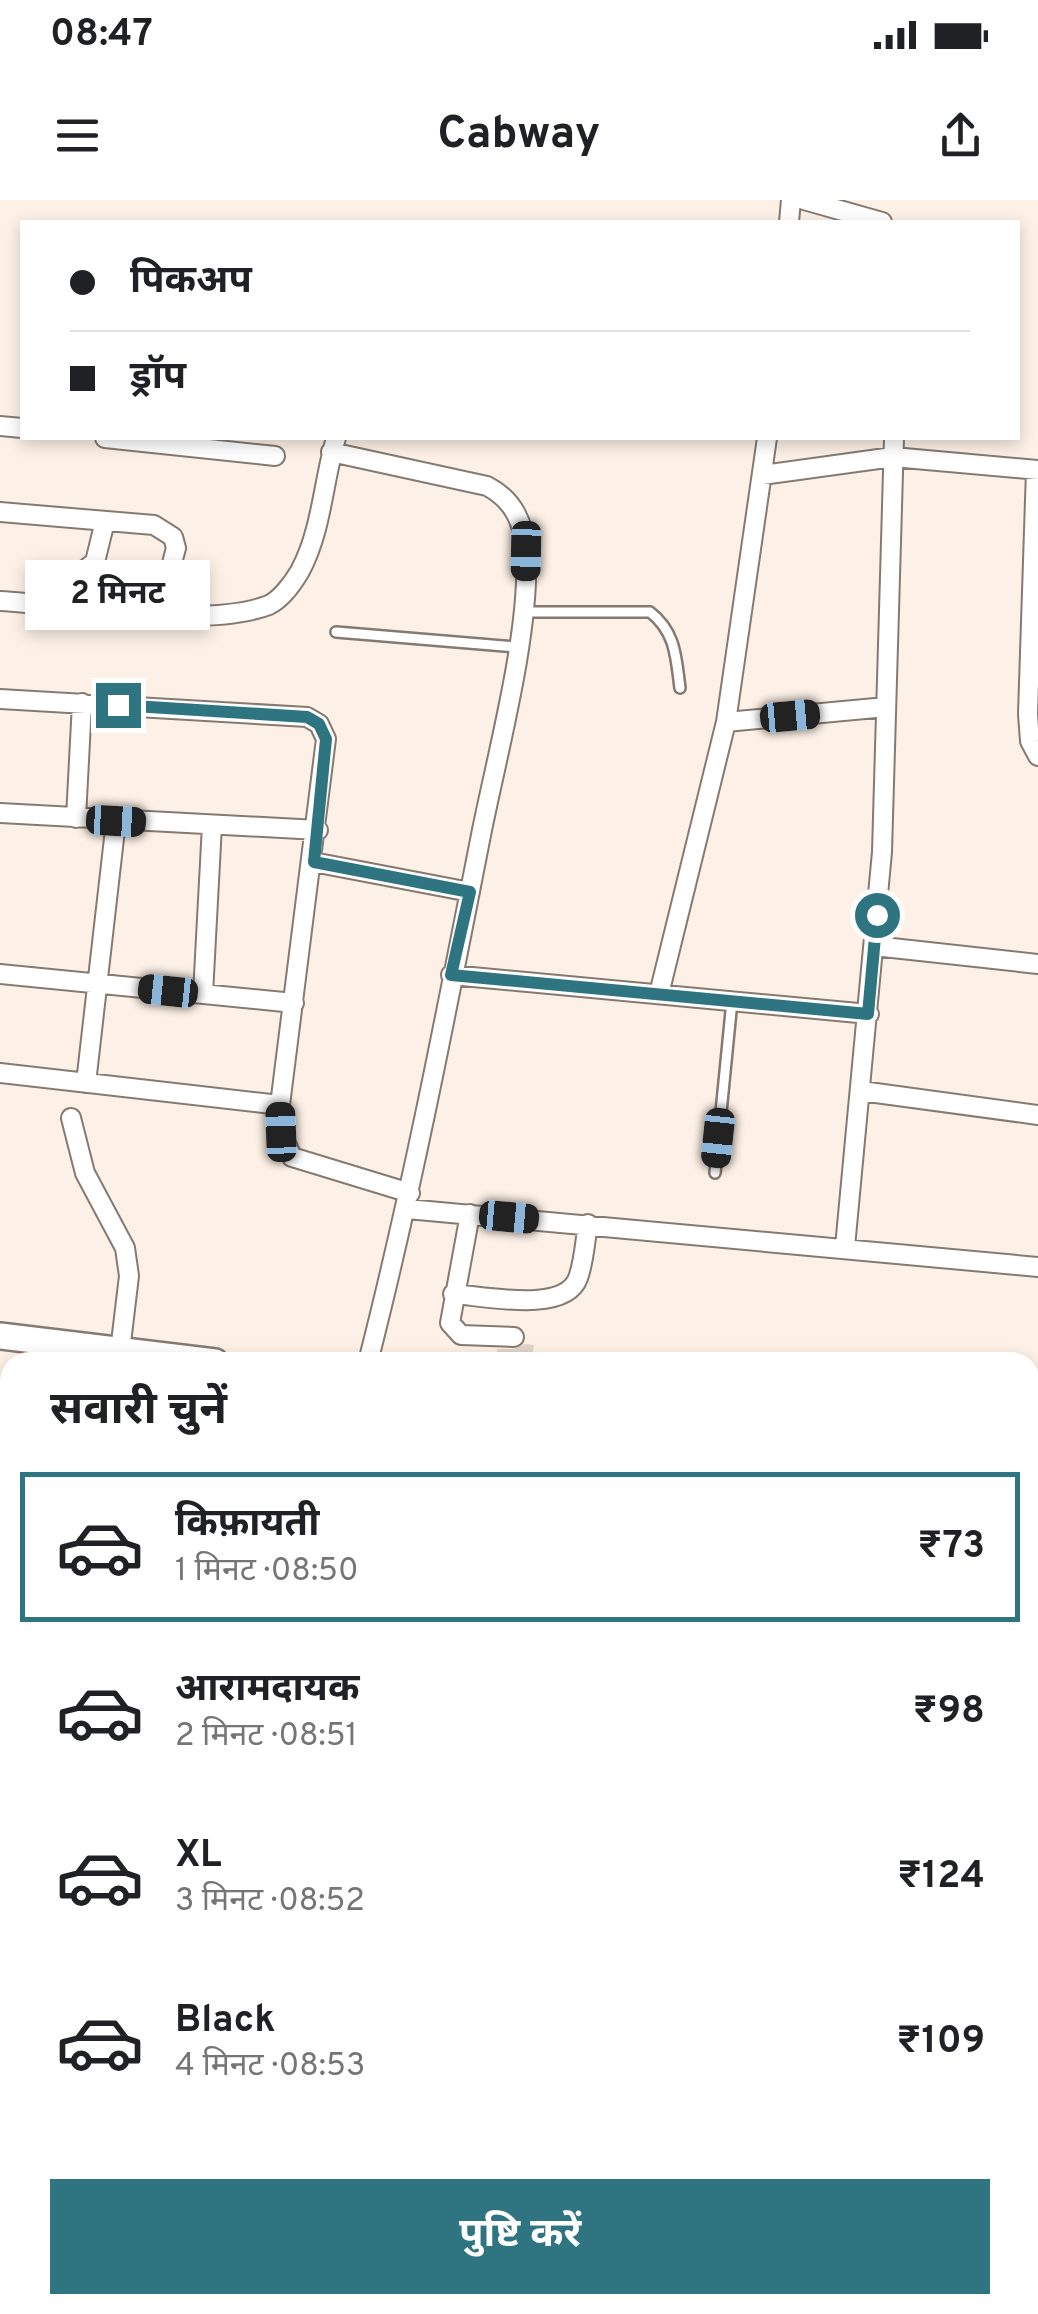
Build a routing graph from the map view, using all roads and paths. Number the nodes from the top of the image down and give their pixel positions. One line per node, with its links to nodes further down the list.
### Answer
1 (804, 200): 2 (street)
2 (875, 220)
3 (124, 440): 7 (street)
4 (768, 440): 9 (street)
5 (333, 445): 14 (street); 15 (street)
6 (894, 447): 8 (street); 9 (street); 22 (street)
7 (275, 456)
8 (1037, 470): 16 (street)
9 (762, 476): 23 (street)
10 (0, 512): 11 (street)
11 (105, 520): 13 (street); 14 (street)
12 (0, 601): 13 (street)
13 (41, 604): 14 (street)
14 (159, 612)
15 (521, 612): 18 (street); 19 (lane)
16 (1035, 614): 24 (street)
17 (336, 632): 18 (lane)
18 (516, 647): 31 (street)
19 (680, 688)
20 (0, 699): 21 (street)
21 (82, 703): 26 (street); 29 (street)
22 (886, 707): 23 (street); 32 (street)
23 (726, 722): 38 (street)
24 (1038, 756)
25 (0, 814): 26 (street)
26 (76, 818): 27 (street)
27 (116, 821): 28 (street); 36 (street)
28 (212, 825): 29 (street); 37 (street)
29 (318, 830): 30 (street)
30 (314, 862): 31 (street); 40 (street)
31 (470, 892): 35 (street)
32 (874, 946): 33 (street); 41 (street)
33 (1038, 964)
34 (0, 974): 36 (street)
35 (451, 975): 38 (street); 49 (street)
36 (96, 984): 37 (street); 43 (street)
37 (203, 994): 40 (street)
38 (659, 994): 39 (street)
39 (732, 1001): 41 (street); 48 (lane)
40 (294, 1003): 45 (street)
41 (868, 1014): 44 (street)
42 (0, 1073): 43 (street)
43 (86, 1083): 45 (street)
44 (861, 1091): 46 (street); 52 (street)
45 (280, 1105): 49 (street)
46 (1038, 1115)
47 (71, 1118): 60 (street)
48 (715, 1173)
49 (408, 1201): 50 (street); 61 (street)
50 (470, 1214): 51 (street); 54 (street)
51 (588, 1224): 52 (street); 54 (street)
52 (845, 1248): 53 (street)
53 (1038, 1267)
54 (453, 1294): 56 (street)
55 (0, 1336): 59 (main road)
56 (514, 1337)
57 (0, 1350): 58 (main road)
58 (33, 1352)
59 (87, 1352)
60 (115, 1352)
61 (370, 1352)

